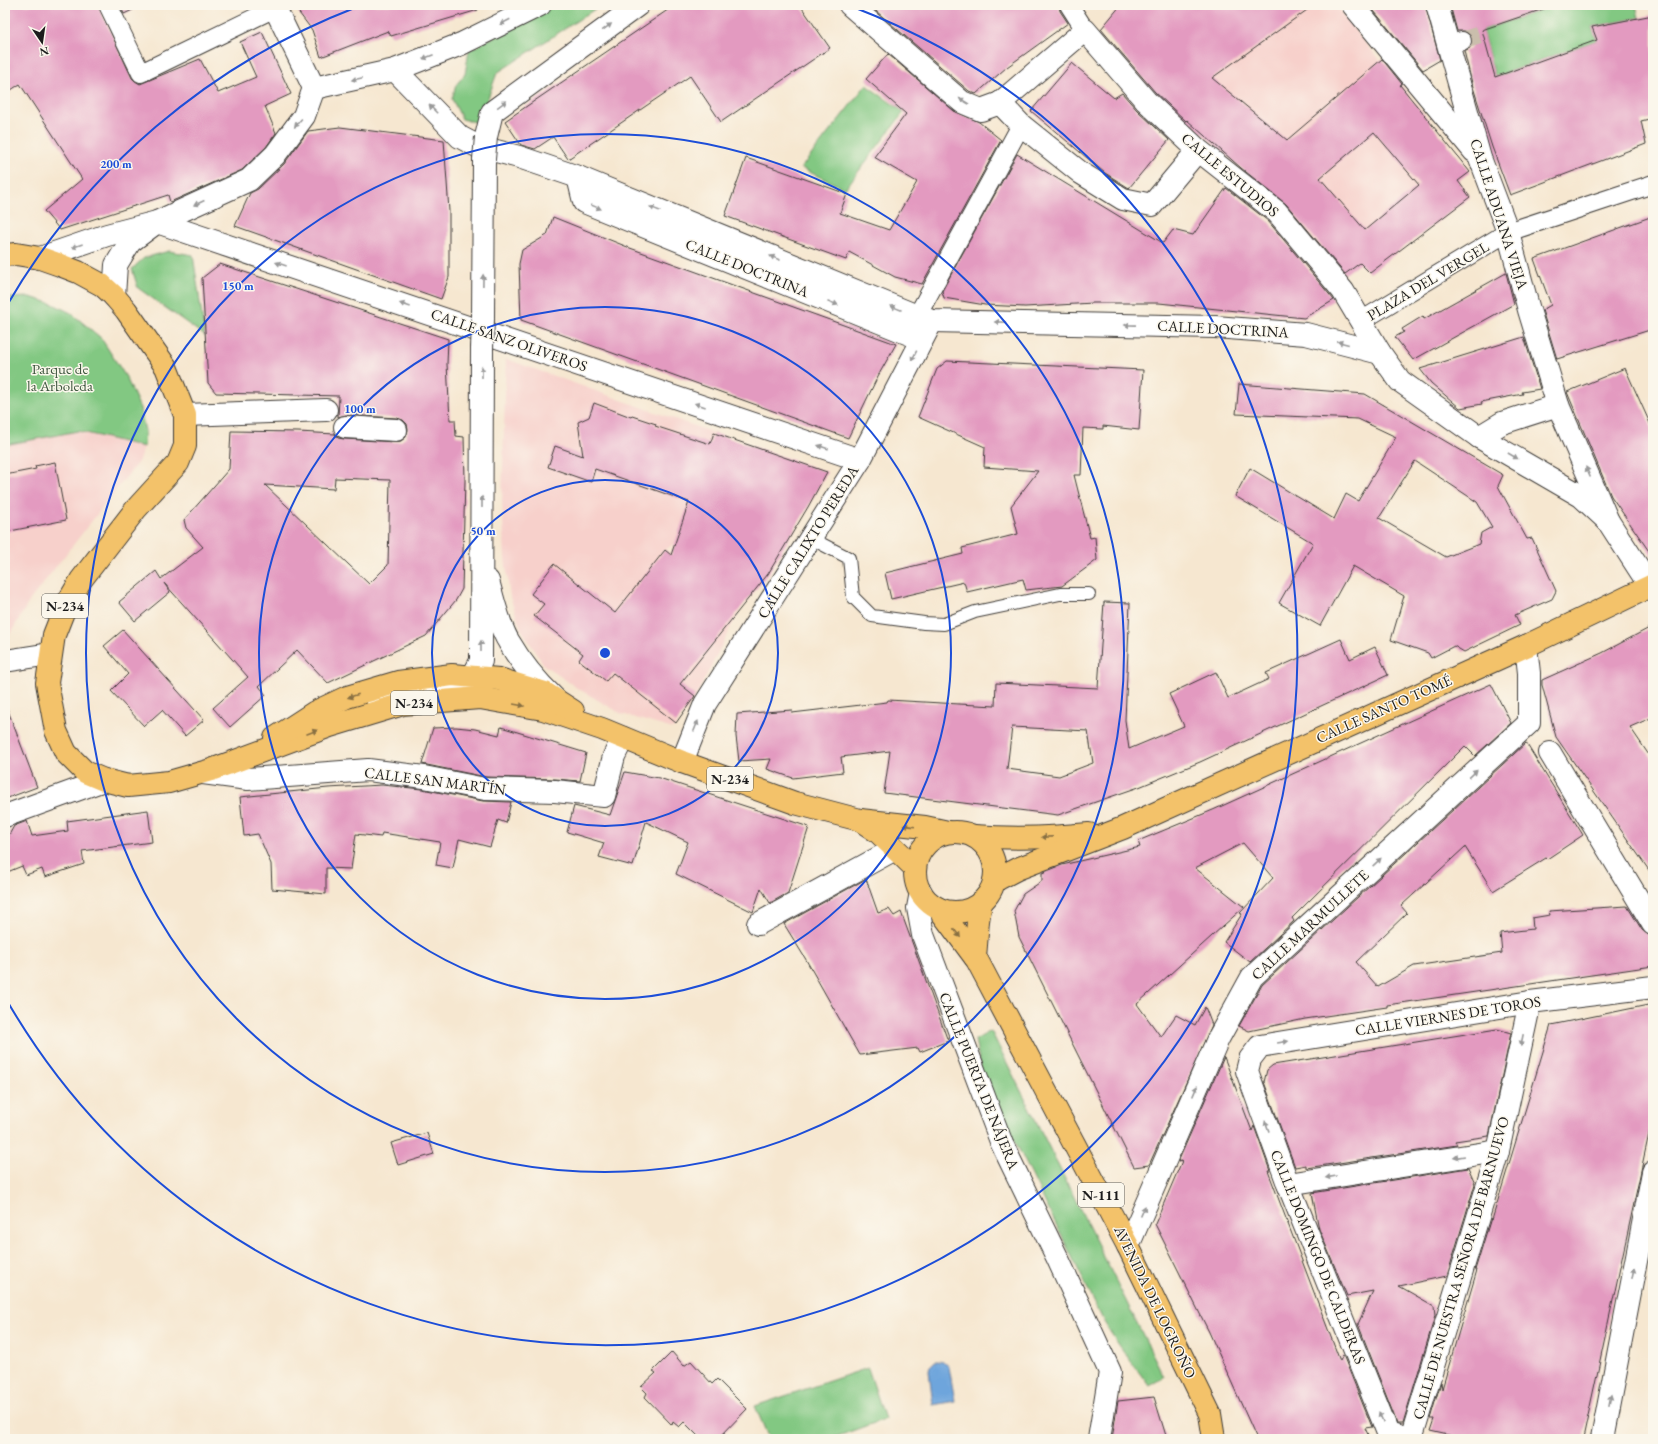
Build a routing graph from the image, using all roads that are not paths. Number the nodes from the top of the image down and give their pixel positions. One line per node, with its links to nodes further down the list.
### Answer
1 (108, 5): 8 (street)
2 (540, 5): 10 (street, one-way to 10)
3 (638, 5): 34 (street, one-way to 3, bridge)
4 (850, 5): 12 (street, one-way to 4)
5 (1069, 5): 9 (street, CALLE ESTUDIOS)
6 (1353, 5): 15 (street)
7 (1437, 5): 15 (street, CALLE ADUANA VIEJA)
8 (275, 8): 11 (street)
9 (1085, 30): 12 (street); 14 (street, CALLE ESTUDIOS)
10 (395, 70): 11 (street, one-way to 11); 22 (street, CALLE DOCTRINA, one-way to 10)
11 (314, 88): 17 (street, one-way to 17)
12 (1000, 103): 13 (street)
13 (1021, 125): 14 (street); 22 (street)
14 (1198, 150): 23 (street, CALLE ESTUDIOS)
15 (1480, 158): 18 (street, CALLE ADUANA VIEJA)
16 (1653, 184): 18 (street, PLAZA DEL VERGEL)
17 (157, 222): 20 (street, one-way to 20); 21 (street); 31 (street, CALLE SANZ OLIVEROS, one-way to 17)
18 (1508, 232): 23 (street, PLAZA DEL VERGEL); 25 (street, CALLE ADUANA VIEJA)
19 (5, 255): 20 (main road, N-234)
20 (40, 258): 21 (main road, N-234)
21 (114, 296): 27 (main road, N-234)
22 (924, 319): 24 (street, CALLE DOCTRINA, one-way to 22); 31 (street, CALLE CALIXTO PEREDA, one-way to 31)
23 (1361, 321): 24 (street, CALLE ESTUDIOS)
24 (1380, 353): 30 (street)
25 (1558, 405): 30 (street); 32 (street, CALLE ADUANA VIEJA, one-way to 25)
26 (326, 410): 27 (street)
27 (185, 415): 38 (main road, N-234)
28 (345, 427): 29 (street)
29 (396, 430)
30 (1479, 437): 32 (street, one-way to 32)
31 (860, 460): 33 (street, CALLE CALIXTO PEREDA)
32 (1608, 521): 35 (street)
33 (810, 538): 36 (lane); 47 (street, CALLE CALIXTO PEREDA, one-way to 33)
34 (481, 557): 40 (street, one-way to 34); 41 (street)
35 (1651, 586): 37 (main road, CALLE SANTO TOMÉ)
36 (1089, 594)
37 (1526, 646): 53 (main road, CALLE SANTO TOMÉ); 70 (street, CALLE MARMULLETE, one-way to 37)
38 (50, 654): 39 (street); 49 (main road, N-234)
39 (5, 661)
40 (465, 681): 41 (main road); 42 (street); 46 (main road, one-way to 46)
41 (555, 699): 43 (main road)
42 (349, 720): 43 (main road, N-234, one-way to 43); 46 (main road, N-234, one-way to 42)
43 (602, 729): 44 (main road, N-234)
44 (623, 738): 47 (main road, N-234); 48 (street, CALLE SAN MARTÍN)
45 (1550, 754): 62 (street)
46 (250, 757): 48 (main road, N-234)
47 (682, 762): 51 (main road, N-234)
48 (203, 773): 49 (main road, N-234)
49 (104, 780): 50 (street)
50 (5, 816)
51 (860, 820): 52 (main road, N-234, one-way to 51); 55 (main road, N-234)
52 (948, 832): 54 (main road); 56 (main road)
53 (1114, 832): 54 (main road, CALLE SANTO TOMÉ, one-way to 54); 57 (main road, CALLE SANTO TOMÉ)
54 (974, 836): 57 (main road)
55 (895, 849): 56 (main road, N-234); 61 (street)
56 (915, 868): 58 (main road)
57 (994, 881): 59 (main road)
58 (920, 892): 60 (main road); 71 (street, CALLE PUERTA DE NÁJERA)
59 (982, 902): 60 (main road); 63 (main road)
60 (939, 909): 63 (main road, AVENIDA DE LOGROÑO / N-111, one-way to 63)
61 (758, 924)
62 (1653, 924)
63 (975, 957): 70 (main road, AVENIDA DE LOGROÑO / N-111)
64 (1653, 987): 65 (street, CALLE VIERNES DE TOROS)
65 (1530, 1002): 66 (street, CALLE VIERNES DE TOROS, one-way to 65); 67 (street, CALLE DE NUESTRA SEÑORA DE BARNUEVO, one-way to 67)
66 (1250, 1059): 69 (street, CALLE DOMINGO DE CALDERAS, one-way to 66)
67 (1498, 1151): 69 (street, one-way to 69); 73 (street, CALLE DE NUESTRA SEÑORA DE BARNUEVO)
68 (1653, 1172): 74 (street, one-way to 68)
69 (1288, 1184): 73 (street, CALLE DOMINGO DE CALDERAS, one-way to 69)
70 (1128, 1246): 72 (main road, AVENIDA DE LOGROÑO / N-111)
71 (1099, 1439)
72 (1214, 1439)
73 (1410, 1439)
74 (1602, 1439)

